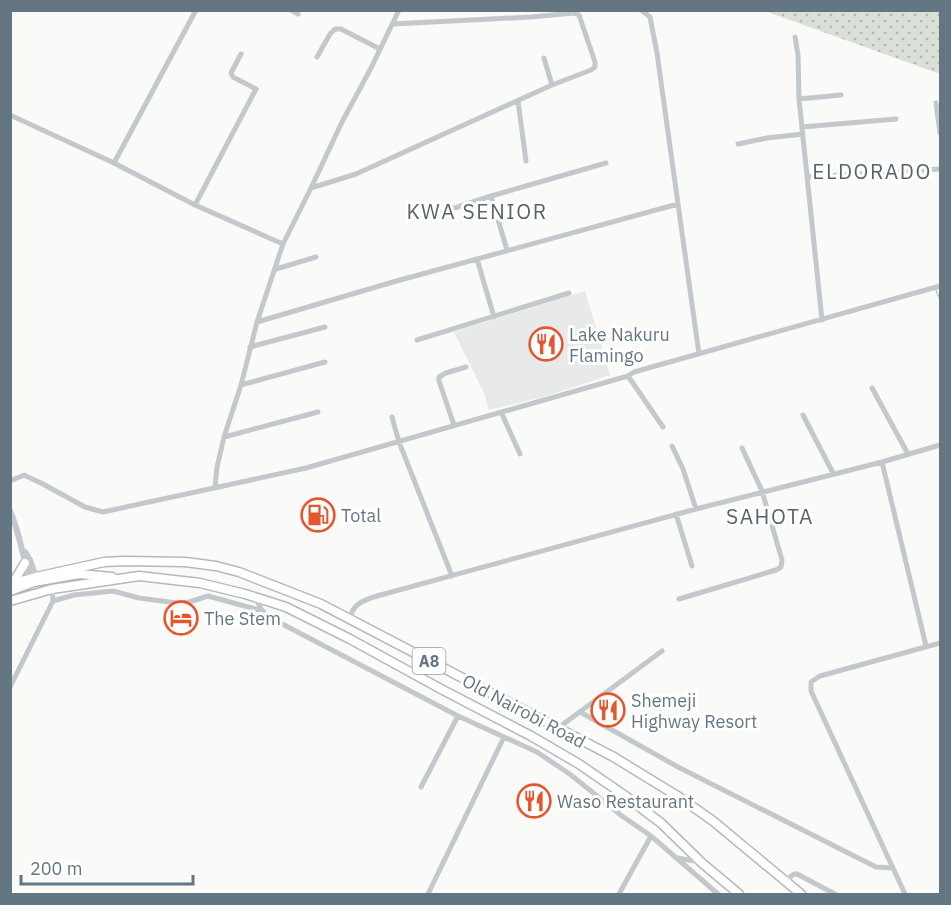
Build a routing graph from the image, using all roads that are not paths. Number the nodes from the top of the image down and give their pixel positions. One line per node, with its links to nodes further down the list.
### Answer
1 (196, 10): 24 (street)
2 (291, 10): 6 (street)
3 (399, 10): 7 (street)
4 (641, 10): 30 (street)
5 (575, 12): 7 (street); 13 (street)
6 (298, 14)
7 (392, 24): 9 (street)
8 (795, 37): 15 (street)
9 (380, 49): 11 (street); 28 (street)
10 (241, 54): 31 (street)
11 (317, 57)
12 (544, 58): 13 (street)
13 (552, 85): 16 (street)
14 (841, 95): 15 (street)
15 (799, 99): 20 (street)
16 (518, 101): 23 (street); 28 (street)
17 (936, 103): 21 (street)
18 (10, 115): 24 (street)
19 (896, 119): 20 (street)
20 (802, 131): 22 (street); 27 (street)
21 (940, 133)
22 (738, 144)
23 (526, 161)
24 (114, 163): 31 (street)
25 (606, 163): 29 (street)
26 (940, 169): 27 (street)
27 (807, 177): 41 (street)
28 (311, 188): 33 (street)
29 (491, 196): 32 (street); 34 (street)
30 (678, 204): 34 (street); 46 (street)
31 (195, 206): 33 (street)
32 (432, 215)
33 (283, 244): 37 (street)
34 (507, 250): 36 (street)
35 (316, 257): 37 (street)
36 (477, 259): 40 (street); 42 (street)
37 (276, 269): 42 (street)
38 (940, 288): 41 (street)
39 (569, 293): 40 (street)
40 (494, 317): 44 (street)
41 (822, 320): 46 (street)
42 (257, 322): 45 (street)
43 (325, 327): 45 (street)
44 (417, 340)
45 (250, 347): 50 (street)
46 (699, 354): 49 (street)
47 (325, 362): 50 (street)
48 (466, 368): 56 (street)
49 (628, 376): 53 (street); 57 (street)
50 (241, 386): 58 (street)
51 (872, 388): 64 (street)
52 (318, 412): 58 (street)
53 (501, 412): 56 (street); 63 (street)
54 (803, 415): 66 (street)
55 (392, 417): 59 (street)
56 (454, 425): 59 (street)
57 (663, 427)
58 (224, 437): 68 (street)
59 (399, 441): 68 (street); 78 (street)
60 (940, 445): 64 (street)
61 (672, 446): 70 (street)
62 (742, 448): 69 (street)
63 (520, 454)
64 (908, 454): 65 (street)
65 (882, 462): 66 (street); 89 (street)
66 (834, 473): 69 (street)
67 (10, 481): 68 (street)
68 (215, 487)
69 (762, 491): 70 (street); 84 (street)
70 (696, 508): 72 (street)
71 (10, 511): 73 (street)
72 (676, 514): 76 (street); 78 (street)
73 (23, 549): 75 (street); 79 (street)
74 (143, 561): 77 (highway); 79 (highway, Old Nairobi Road / A8); 87 (highway, Old Nairobi Road / A8)
75 (25, 563): 79 (street); 82 (highway)
76 (692, 566)
77 (140, 576): 80 (highway, Old Nairobi Road / A8); 83 (highway, Old Nairobi Road / A8)
78 (452, 576): 87 (street)
79 (33, 579): 80 (highway); 82 (highway, Old Nairobi Road / A8)
80 (121, 579): 81 (highway, Old Nairobi Road / A8)
81 (52, 590): 82 (highway, Old Nairobi Road / A8); 85 (street)
82 (11, 594)
83 (255, 597): 86 (street); 101 (highway, Old Nairobi Road / A8)
84 (679, 598)
85 (52, 601): 86 (street); 92 (street)
86 (263, 611): 95 (street)
87 (350, 619): 96 (highway, Old Nairobi Road / A8)
88 (940, 643): 89 (street)
89 (926, 646): 102 (street)
90 (662, 651): 94 (street)
91 (10, 664): 92 (street)
92 (19, 668): 93 (street)
93 (10, 687)
94 (580, 712): 96 (street); 102 (street)
95 (458, 716): 97 (street); 98 (street)
96 (558, 728): 103 (highway, Old Nairobi Road / A8)
97 (504, 736): 99 (street); 104 (street)
98 (421, 787)
99 (651, 836): 100 (street); 105 (street)
100 (676, 858): 101 (street); 106 (street)
101 (702, 863): 107 (highway, Old Nairobi Road / A8)
102 (892, 868): 110 (street)
103 (789, 883): 108 (highway, Old Nairobi Road / A8); 109 (street)
104 (428, 894)
105 (619, 894)
106 (718, 894)
107 (739, 894)
108 (800, 894)
109 (835, 894)
110 (905, 894)

